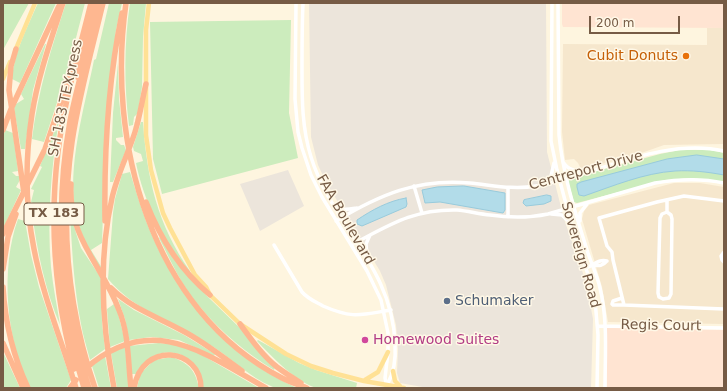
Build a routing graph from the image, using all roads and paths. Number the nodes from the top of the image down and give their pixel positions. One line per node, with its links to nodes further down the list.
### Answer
1 (35, 3): 16 (main road)
2 (61, 3): 19 (highway); 45 (highway)
3 (91, 3): 15 (highway, TX 183)
4 (95, 3): 88 (highway, SH 183 TEXpress)
5 (99, 3): 89 (highway, SH 183 TEXpress)
6 (103, 3): 20 (highway, TX 183)
7 (125, 3): 26 (highway); 56 (highway)
8 (149, 3): 18 (main road)
9 (296, 3): 13 (street, FAA Boulevard)
10 (303, 3): 14 (street, FAA Boulevard)
11 (552, 3): 25 (street, Sovereign Road)
12 (558, 3): 24 (street, Sovereign Road)
13 (296, 21): 14 (street); 22 (street, FAA Boulevard)
14 (302, 21): 21 (street, FAA Boulevard)
15 (82, 41): 34 (highway); 87 (highway, TX 183)
16 (16, 49): 17 (main road); 45 (highway)
17 (3, 79)
18 (146, 84): 56 (highway); 65 (main road)
19 (4, 127)
20 (72, 142): 63 (highway); 90 (highway, TX 183)
21 (308, 146): 22 (street); 38 (street, FAA Boulevard)
22 (302, 148): 48 (street, FAA Boulevard)
23 (724, 151): 27 (street, Centreport Drive)
24 (562, 160): 27 (street); 28 (street, Sovereign Road)
25 (555, 161): 29 (street, Sovereign Road); 31 (street)
26 (135, 170): 65 (highway); 96 (highway)
27 (591, 171): 28 (street, Centreport Drive)
28 (565, 178): 29 (street, Centreport Drive); 39 (street, Sovereign Road)
29 (559, 180): 31 (street, Centreport Drive); 41 (street, Sovereign Road)
30 (724, 183): 37 (street)
31 (543, 184): 33 (street, Centreport Drive)
32 (414, 186): 33 (street, Centreport Drive); 40 (street, Centreport Drive); 43 (street)
33 (508, 188): 46 (street)
34 (20, 200): 51 (highway); 62 (highway)
35 (667, 200): 36 (street); 42 (street); 66 (street)
36 (724, 201)
37 (589, 202): 39 (street); 52 (street)
38 (334, 205): 40 (street); 47 (street, FAA Boulevard)
39 (573, 206): 41 (street); 52 (street, Sovereign Road)
40 (358, 208): 47 (street, Centreport Drive)
41 (567, 208): 44 (street); 49 (street, Sovereign Road)
42 (667, 212): 67 (street); 67 (street)
43 (422, 213): 46 (street); 50 (street)
44 (548, 214): 46 (street); 49 (street)
45 (28, 215): 86 (highway)
46 (508, 217)
47 (342, 218): 48 (street, Centreport Drive); 53 (street, FAA Boulevard)
48 (336, 221): 55 (street, FAA Boulevard)
49 (572, 227): 61 (street, Sovereign Road)
50 (371, 233): 53 (street); 58 (street)
51 (3, 234)
52 (582, 234): 60 (street, Sovereign Road)
53 (357, 242): 55 (street); 58 (street, FAA Boulevard)
54 (274, 244): 72 (street)
55 (351, 245): 72 (street, FAA Boulevard)
56 (105, 248): 91 (highway)
57 (724, 252): 59 (street)
58 (368, 259): 71 (street, FAA Boulevard)
59 (724, 262)
60 (593, 265): 61 (street); 74 (street, Sovereign Road)
61 (586, 268): 75 (street, Sovereign Road)
62 (3, 269)
63 (106, 284): 81 (highway); 92 (highway)
64 (3, 287): 84 (highway)
65 (210, 295): 73 (main road)
66 (622, 298): 68 (street); 68 (street)
67 (664, 299): 69 (street)
68 (624, 305): 69 (street)
69 (664, 308): 70 (street)
70 (724, 309)
71 (391, 310): 72 (street); 79 (street, FAA Boulevard)
72 (384, 311): 78 (street, FAA Boulevard)
73 (240, 324): 80 (main road); 96 (highway)
74 (605, 325): 75 (street, Regis Court); 76 (street, Regis Court); 99 (street, Sovereign Road)
75 (598, 326): 98 (street, Sovereign Road)
76 (724, 328)
77 (3, 343): 83 (highway)
78 (388, 352): 80 (main road); 82 (street, FAA Boulevard)
79 (393, 371): 82 (street, FAA Boulevard); 97 (main road)
80 (364, 381): 82 (main road)
81 (256, 382): 85 (highway); 95 (highway)
82 (387, 387): 97 (main road)
83 (23, 388)
84 (28, 388)
85 (70, 388)
86 (76, 388)
87 (80, 388)
88 (84, 388)
89 (89, 388)
90 (95, 388)
91 (114, 388)
92 (131, 388)
93 (134, 388): 94 (highway)
94 (201, 388)
95 (266, 388)
96 (307, 388)
97 (403, 388)
98 (597, 388)
99 (605, 388)

